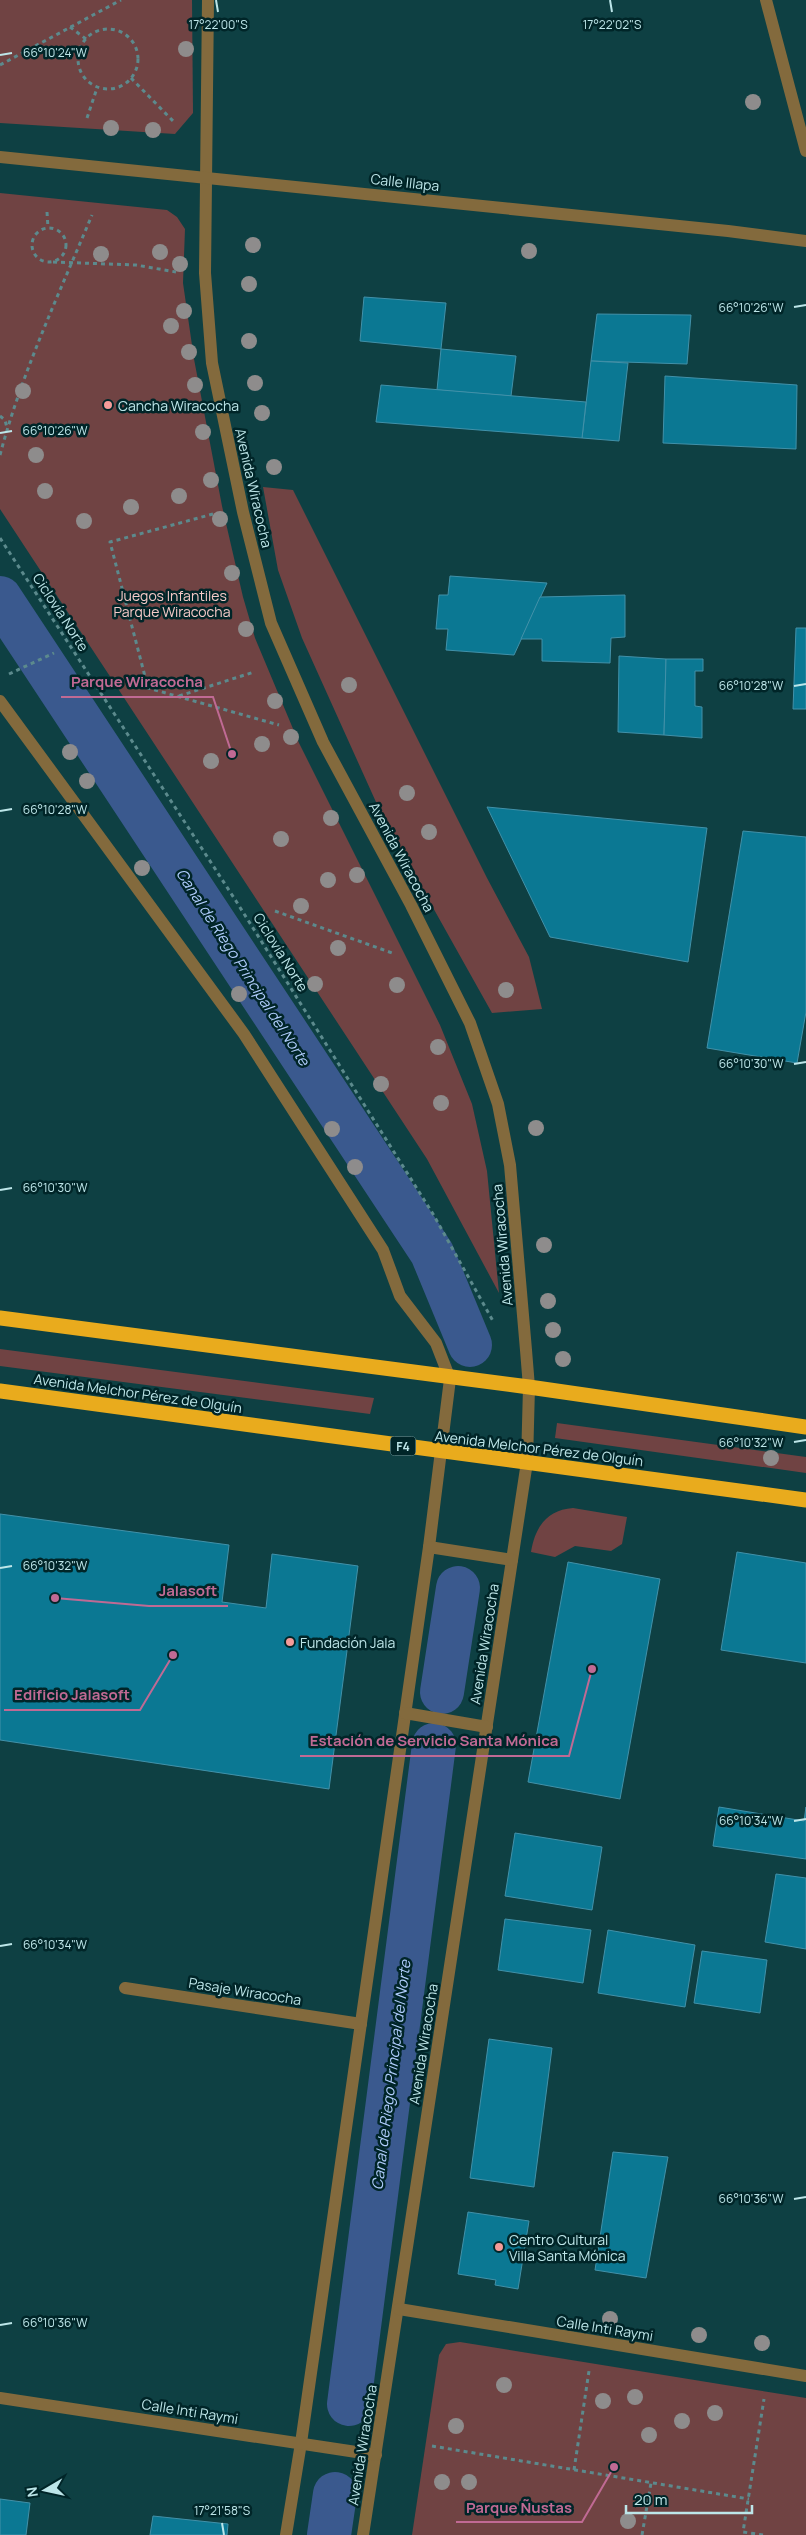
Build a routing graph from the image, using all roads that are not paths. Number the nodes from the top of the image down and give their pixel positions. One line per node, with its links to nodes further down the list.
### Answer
1 (208, 0): 5 (street, Avenida Wiracocha)
2 (766, 0): 3 (street)
3 (806, 151)
4 (0, 157): 5 (street, Calle Illapa)
5 (206, 177): 6 (street, Calle Illapa); 10 (street, Avenida Wiracocha)
6 (806, 241)
7 (0, 701): 9 (street)
8 (0, 1318): 9 (highway)
9 (450, 1378): 10 (highway); 13 (street)
10 (529, 1387): 12 (highway); 14 (street, Avenida Wiracocha)
11 (0, 1391): 13 (highway, Avenida Melchor Pérez de Olguín / F4)
12 (806, 1427)
13 (442, 1452): 14 (highway, Avenida Melchor Pérez de Olguín / F4); 16 (street)
14 (527, 1462): 15 (highway, Avenida Melchor Pérez de Olguín / F4); 17 (street, Avenida Wiracocha)
15 (806, 1500)
16 (429, 1547): 17 (street); 18 (street)
17 (512, 1560): 19 (street, Avenida Wiracocha)
18 (405, 1713): 19 (street); 21 (street)
19 (487, 1727): 22 (street, Avenida Wiracocha)
20 (125, 1988): 21 (street, Pasaje Wiracocha)
21 (361, 2024): 25 (street)
22 (399, 2309): 23 (street, Calle Inti Raymi); 26 (street, Avenida Wiracocha)
23 (806, 2376)
24 (0, 2398): 25 (street, Calle Inti Raymi)
25 (301, 2443): 26 (street, Calle Inti Raymi); 27 (street)
26 (376, 2455): 28 (street, Avenida Wiracocha)
27 (286, 2535)
28 (363, 2535)

